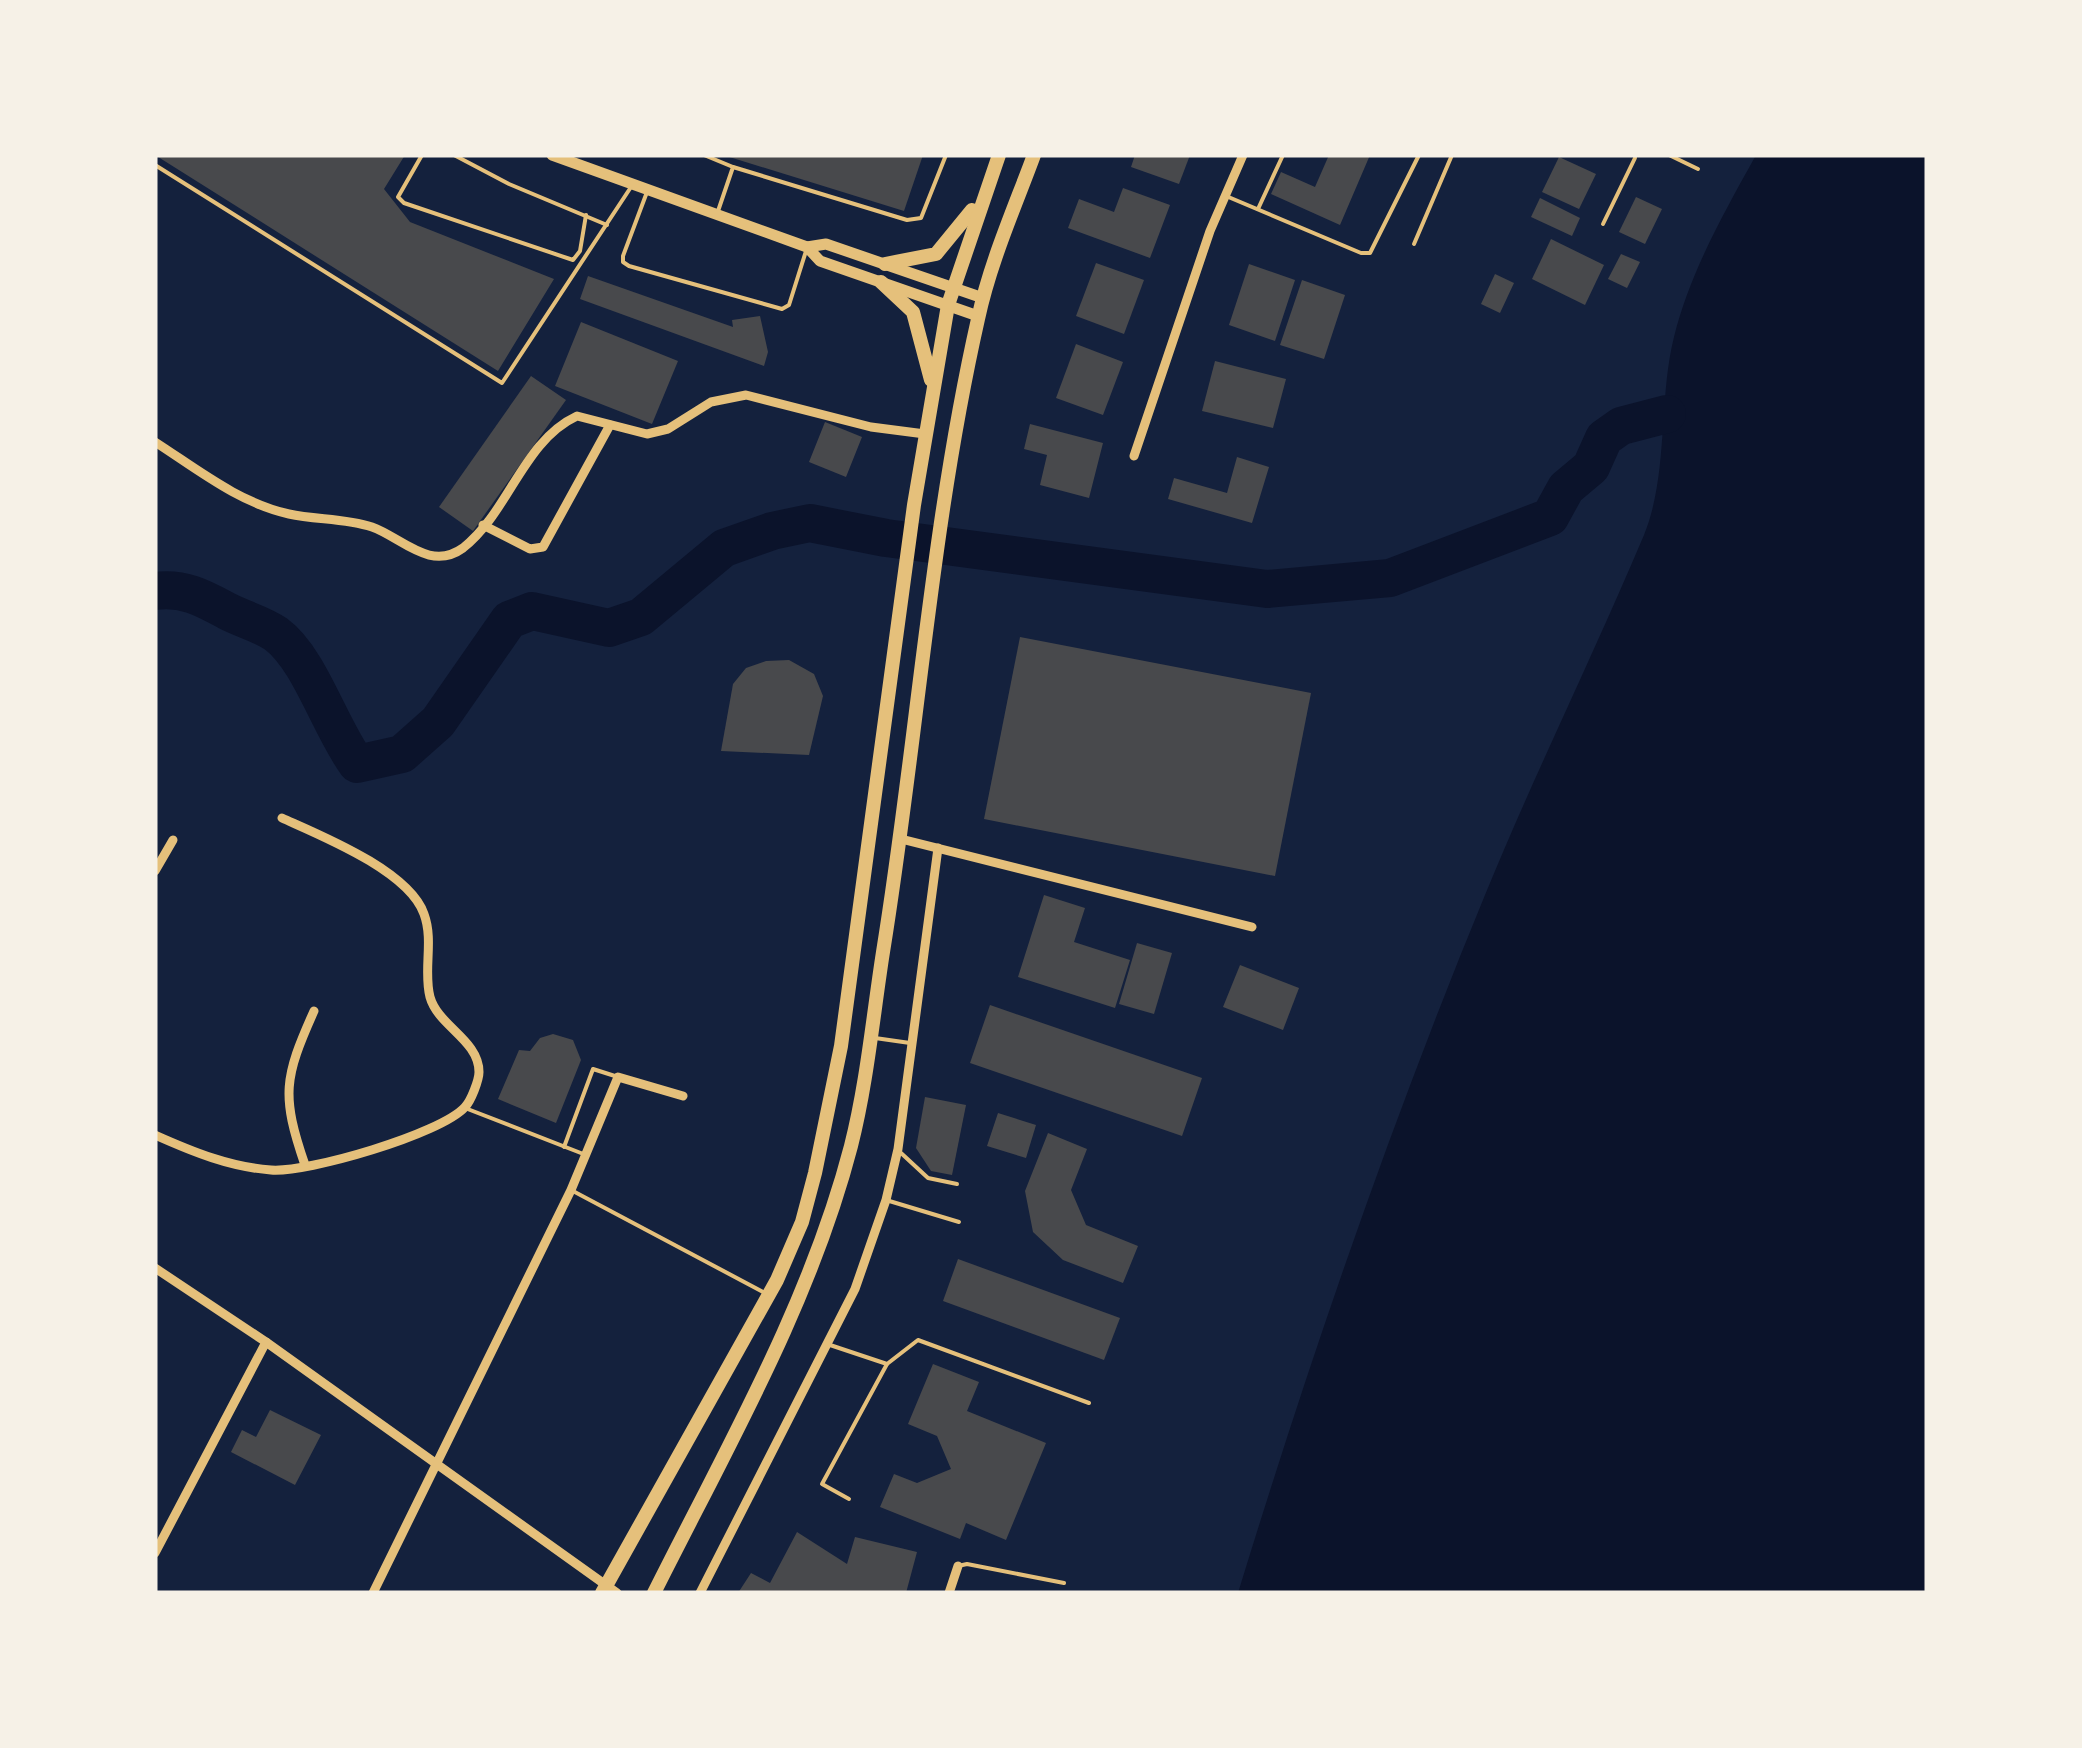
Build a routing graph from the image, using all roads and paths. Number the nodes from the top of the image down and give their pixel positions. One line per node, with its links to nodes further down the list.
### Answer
1 (422, 155): 25 (lane)
2 (454, 155): 25 (lane)
3 (552, 155): 15 (street)
4 (704, 155): 17 (lane)
5 (946, 155): 17 (lane)
6 (999, 155): 22 (main road)
7 (1034, 155): 33 (main road)
8 (1243, 155): 21 (street)
9 (1283, 155): 23 (lane)
10 (1419, 155): 23 (lane)
11 (1452, 155): 28 (path)
12 (1643, 155): 14 (path)
13 (1669, 155): 18 (path)
14 (1634, 156): 26 (path)
15 (590, 161): 19 (street)
16 (155, 165): 27 (lane)
17 (732, 166): 24 (lane)
18 (1698, 169)
19 (634, 183): 20 (street); 27 (lane)
20 (648, 189): 24 (street); 29 (lane)
21 (1226, 196): 23 (lane); 40 (street)
22 (981, 198): 30 (main road); 32 (main road)
23 (1258, 209)
24 (716, 214): 29 (street)
25 (586, 215): 27 (lane)
26 (1603, 224)
27 (607, 225)
28 (1414, 244)
29 (807, 247): 30 (street); 31 (street)
30 (885, 264): 32 (street)
31 (881, 282): 34 (street); 36 (main road)
32 (953, 287): 33 (street); 34 (main road)
33 (984, 298): 35 (main road)
34 (948, 305): 35 (street); 36 (main road)
35 (978, 316): 43 (main road)
36 (933, 391): 38 (main road)
37 (610, 425): 38 (street); 41 (street); 41 (street)
38 (925, 434): 64 (main road)
39 (155, 442): 41 (street)
40 (1134, 456)
41 (483, 525)
42 (282, 818): 53 (street)
43 (902, 839): 45 (street); 49 (main road)
44 (173, 840): 46 (street)
45 (938, 848): 47 (street); 50 (street)
46 (155, 871)
47 (1252, 927)
48 (314, 1011): 58 (street)
49 (870, 1038): 50 (lane); 76 (main road)
50 (910, 1043): 56 (street)
51 (618, 1077): 52 (street); 55 (lane); 57 (street)
52 (683, 1096)
53 (465, 1108): 55 (lane); 58 (street)
54 (155, 1135): 58 (street)
55 (564, 1146): 57 (lane)
56 (898, 1149): 59 (lane); 61 (street)
57 (586, 1155): 60 (street)
58 (305, 1165)
59 (957, 1184)
60 (571, 1190): 64 (lane); 69 (street)
61 (886, 1200): 62 (lane); 66 (street)
62 (959, 1222)
63 (155, 1268): 65 (street)
64 (769, 1295): 74 (main road)
65 (266, 1342): 69 (street); 71 (street)
66 (827, 1344): 67 (lane); 77 (street)
67 (887, 1364): 68 (lane); 70 (lane)
68 (1090, 1404)
69 (438, 1464): 74 (street); 75 (street)
70 (849, 1499)
71 (155, 1554)
72 (958, 1566): 73 (lane); 78 (street)
73 (1064, 1583)
74 (608, 1591)
75 (373, 1593)
76 (654, 1593)
77 (700, 1593)
78 (949, 1593)

